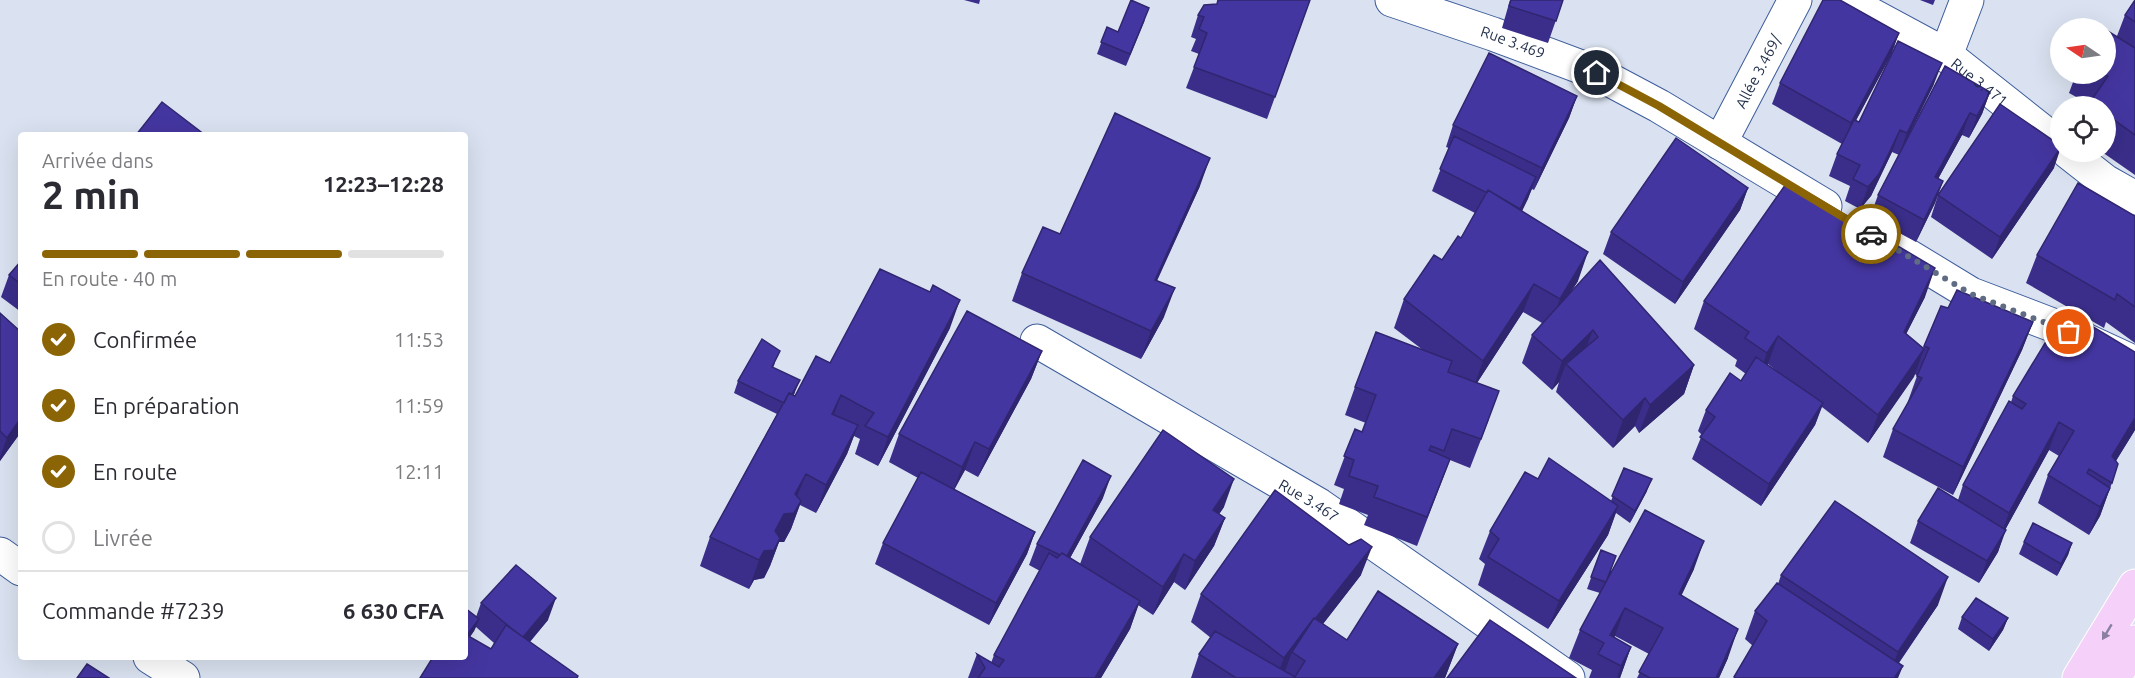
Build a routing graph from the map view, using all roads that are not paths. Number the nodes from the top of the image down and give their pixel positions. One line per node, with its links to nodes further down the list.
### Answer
1 (1392, 0): 7 (street, Rue 3.469)
2 (1795, 0): 7 (street, Allée 3.469/)
3 (1844, 0): 5 (street)
4 (1967, 0): 5 (street, Rue 3.471)
5 (1946, 55): 6 (street, Rue 3.471)
6 (2050, 137)
7 (1720, 142): 11 (street, Rue 3.469)
8 (2081, 162): 9 (street)
9 (2135, 198)
10 (1037, 341): 18 (street, Rue 3.467)
11 (2135, 363)
12 (0, 554): 13 (street)
13 (18, 566)
14 (2135, 586): 19 (main road, one-way to 19)
15 (2135, 642): 20 (main road)
16 (155, 660): 17 (street)
17 (183, 678)
18 (1568, 678)
19 (2079, 678)
20 (2114, 678)

